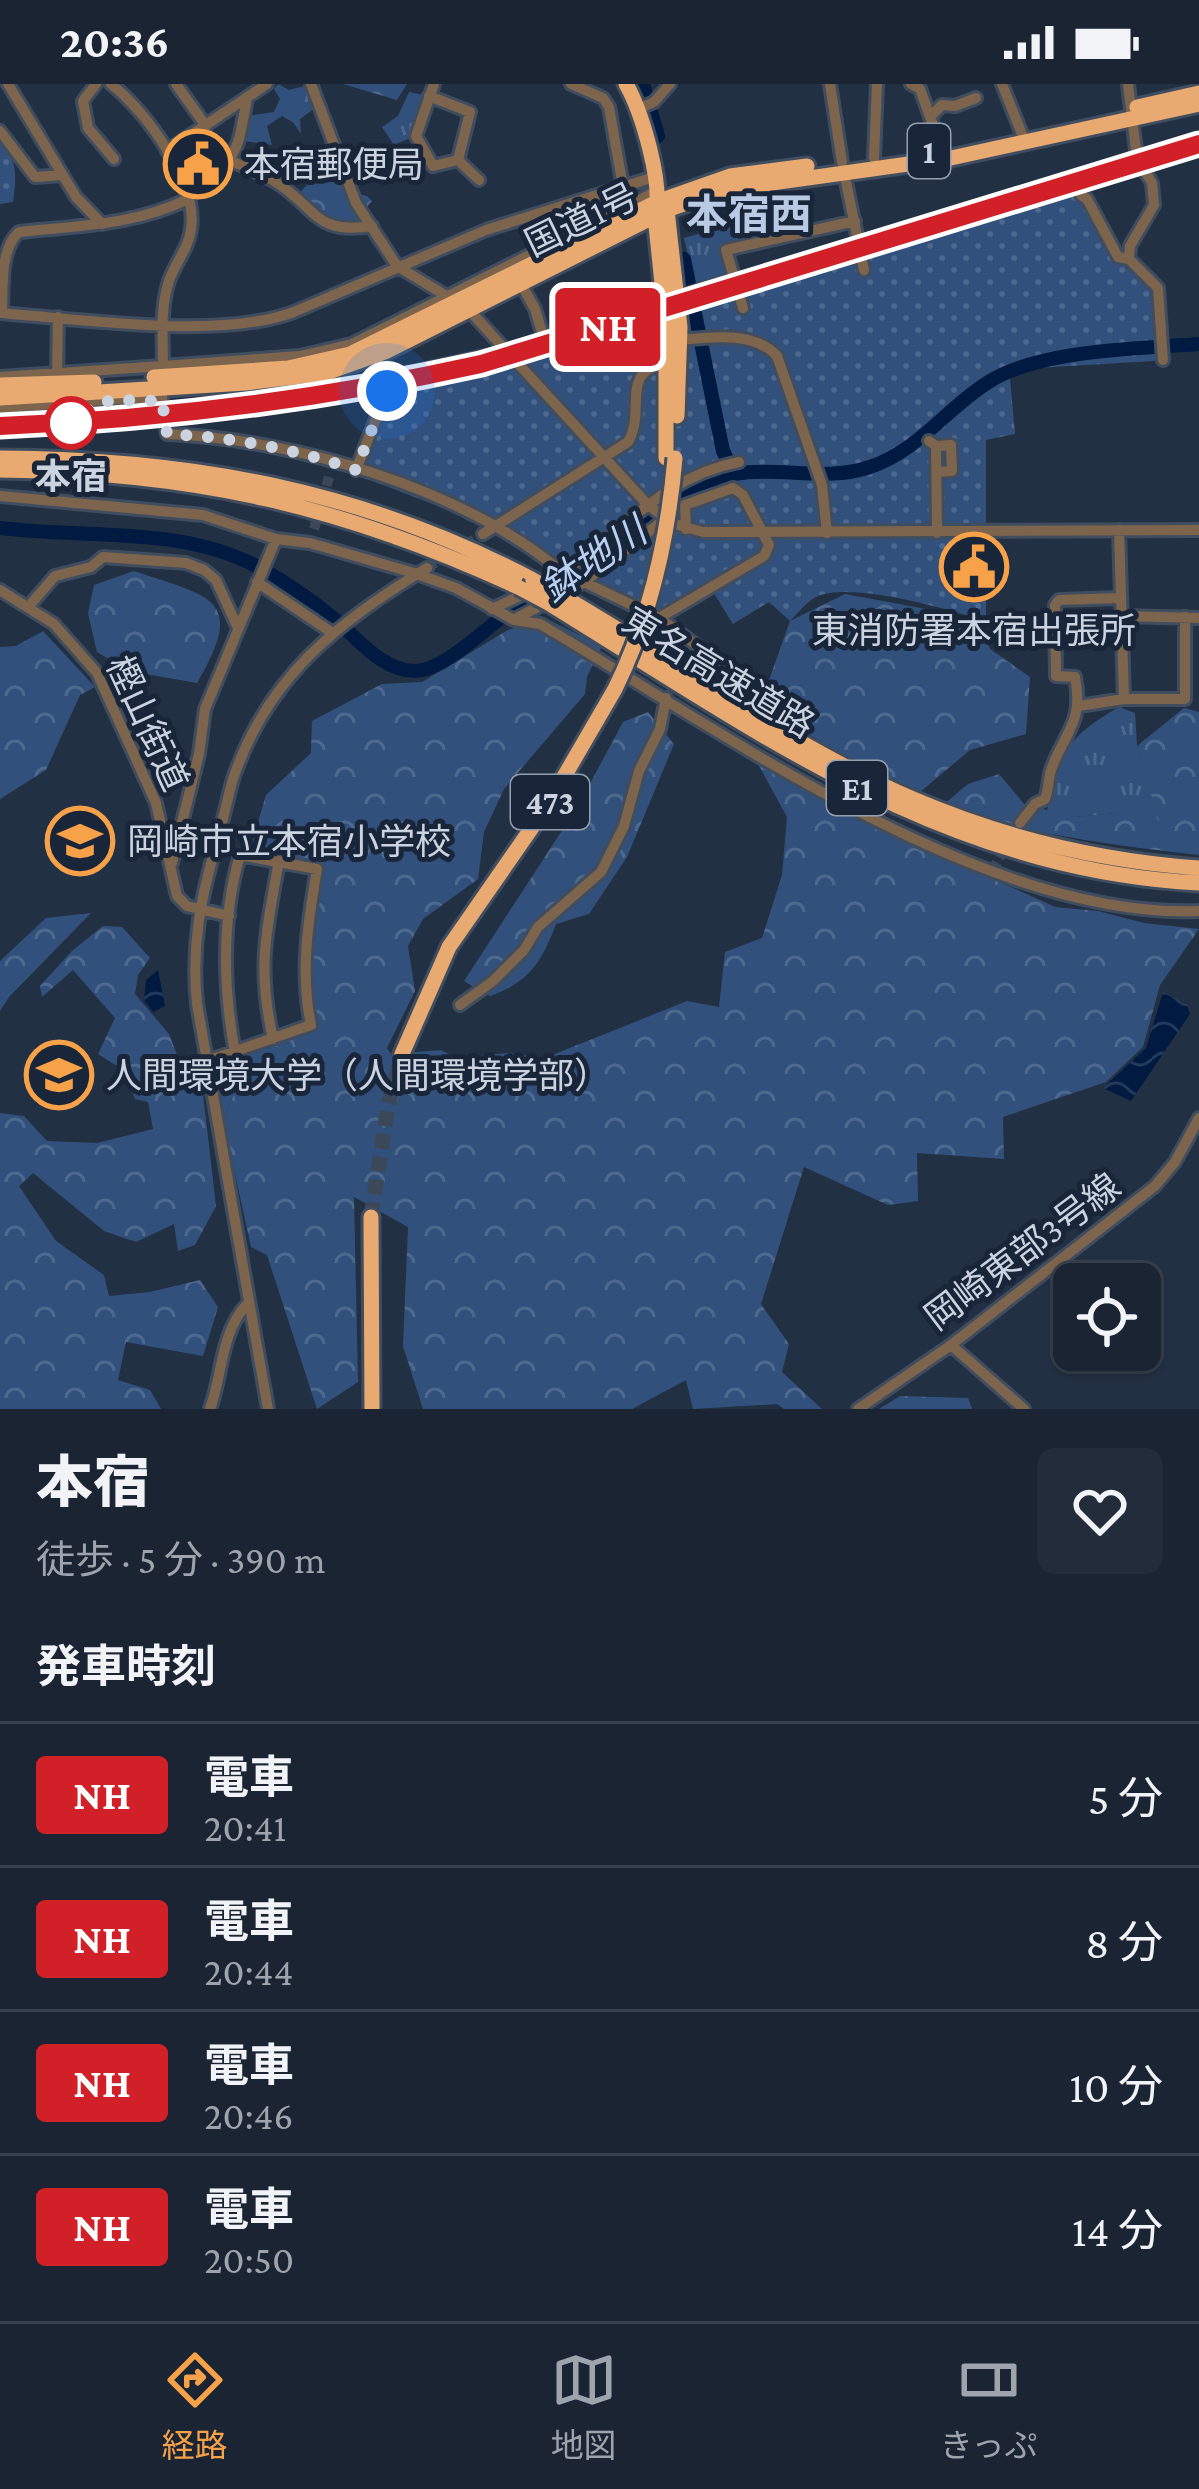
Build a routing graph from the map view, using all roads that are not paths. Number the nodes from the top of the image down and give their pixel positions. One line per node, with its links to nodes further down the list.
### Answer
1 (8, 84): 35 (street)
2 (96, 84): 31 (street)
3 (111, 84): 28 (street)
4 (267, 84): 18 (street)
5 (311, 84): 44 (street)
6 (571, 84): 19 (street)
7 (626, 84): 19 (street); 22 (highway, 473)
8 (670, 84): 22 (street)
9 (830, 84): 34 (street)
10 (896, 84): 15 (street)
11 (911, 84): 24 (street)
12 (1002, 84): 27 (street)
13 (1128, 84): 23 (street)
14 (184, 86): 25 (street)
15 (878, 86): 30 (street)
16 (431, 90): 33 (street); 33 (street)
17 (1199, 93): 23 (highway, 国道1号 / 1)
18 (247, 98): 25 (street); 32 (street)
19 (603, 98): 38 (street)
20 (976, 98): 24 (street)
21 (1199, 104): 23 (highway, 国道1号 / 1)
22 (646, 106): 41 (highway, 473)
23 (1132, 113): 27 (highway, 国道1号 / 1); 34 (highway, 国道1号 / 1); 45 (street)
24 (930, 117): 29 (street)
25 (206, 126): 28 (street)
26 (1, 133): 35 (street)
27 (1022, 134): 29 (highway, 国道1号 / 1)
28 (167, 151): 37 (street)
29 (935, 151): 30 (highway, 国道1号 / 1)
30 (874, 158): 34 (highway, 国道1号 / 1)
31 (114, 159)
32 (231, 160): 37 (street); 44 (street)
33 (458, 160): 36 (street)
34 (843, 167): 41 (highway, 国道1号 / 1); 42 (street)
35 (63, 175): 43 (street)
36 (479, 179)
37 (182, 185): 40 (street)
38 (623, 187): 41 (street); 46 (street)
39 (1081, 195): 45 (street)
40 (188, 199): 43 (street); 55 (street)
41 (659, 199): 49 (highway, 国道1号 / 1); 50 (highway, 473); 51 (highway, 国道1号 / 1)
42 (855, 221): 47 (street); 48 (street)
43 (102, 224): 53 (street)
44 (372, 226): 46 (street)
45 (1129, 259): 59 (street)
46 (397, 266): 51 (street); 55 (street)
47 (864, 270)
48 (734, 279): 50 (street); 52 (street)
49 (520, 282): 51 (highway, 国道1号 / 1); 56 (street)
50 (675, 299): 56 (street); 57 (highway, 473); 60 (highway, 473)
51 (458, 302): 58 (street); 63 (highway, 国道1号 / 1); 63 (highway, 国道1号 / 1)
52 (743, 308)
53 (1, 313): 54 (street)
54 (58, 317): 55 (street); 61 (street)
55 (163, 323): 63 (street)
56 (544, 339): 58 (street)
57 (684, 340): 69 (highway, 473); 85 (street)
58 (508, 351): 68 (street); 73 (street)
59 (1163, 360)
60 (666, 362): 68 (street); 69 (highway, 473)
61 (57, 375): 62 (street); 63 (street)
62 (0, 381): 63 (highway, 国道1号 / 1)
63 (163, 382): 64 (highway, 国道1号 / 1); 65 (street); 71 (street)
64 (0, 398)
65 (0, 409)
66 (933, 444): 86 (street)
67 (0, 458): 93 (highway, 東名高速道路 / E1)
68 (605, 458): 76 (street); 80 (street)
69 (670, 458): 122 (highway, 473, bridge)
70 (739, 462): 76 (street)
71 (334, 463): 73 (street); 74 (street)
72 (0, 470): 93 (highway, 東名高速道路 / E1)
73 (356, 470): 80 (street)
74 (329, 476)
75 (0, 496): 87 (street)
76 (646, 503): 77 (street); 90 (street)
77 (661, 517): 79 (street); 92 (street)
78 (314, 529): 88 (street)
79 (686, 529): 83 (street); 83 (street)
80 (489, 530): 90 (street)
81 (1119, 530): 82 (street); 84 (street); 96 (street)
82 (1199, 530)
83 (764, 532): 85 (street); 103 (street)
84 (961, 532): 86 (street); 94 (street)
85 (827, 533): 86 (street)
86 (937, 533)
87 (276, 539): 88 (street); 91 (street)
88 (310, 543): 89 (street)
89 (422, 571): 99 (street); 106 (street)
90 (562, 573): 99 (street)
91 (256, 582): 105 (street); 106 (street)
92 (584, 582): 103 (street); 104 (street)
93 (526, 584): 97 (highway, 東名高速道路 / E1, bridge)
94 (959, 584)
95 (0, 590): 98 (street, 樫山街道)
96 (1120, 598): 100 (street); 110 (street)
97 (556, 600): 114 (highway, 東名高速道路 / E1); 115 (highway, 東名高速道路 / E1)
98 (29, 606): 105 (street); 113 (street, 樫山街道)
99 (492, 609): 104 (street)
100 (1121, 616): 101 (street); 109 (street)
101 (1184, 617): 102 (street); 109 (street)
102 (1199, 617)
103 (659, 618): 107 (street)
104 (514, 620): 108 (street)
105 (237, 626): 113 (street)
106 (333, 631): 116 (street)
107 (746, 681)
108 (666, 698): 117 (street); 119 (street)
109 (1124, 699): 110 (street)
110 (1079, 706): 111 (street)
111 (1020, 823)
112 (279, 861): 118 (street); 120 (street); 120 (street)
113 (171, 866): 116 (street, 樫山街道)
114 (1199, 868)
115 (1199, 884)
116 (198, 909): 118 (street); 123 (street)
117 (1199, 911)
118 (229, 916): 121 (street)
119 (460, 1005)
120 (273, 1039): 121 (street)
121 (235, 1053): 123 (street)
122 (402, 1054)
123 (207, 1060): 126 (street)
124 (1199, 1118): 127 (street, 岡崎東部3号線)
125 (371, 1217): 130 (highway)
126 (248, 1304): 128 (street); 129 (street)
127 (951, 1345): 131 (street, 岡崎東部3号線); 132 (street)
128 (210, 1409)
129 (268, 1409)
130 (371, 1409)
131 (858, 1409)
132 (1024, 1409)

